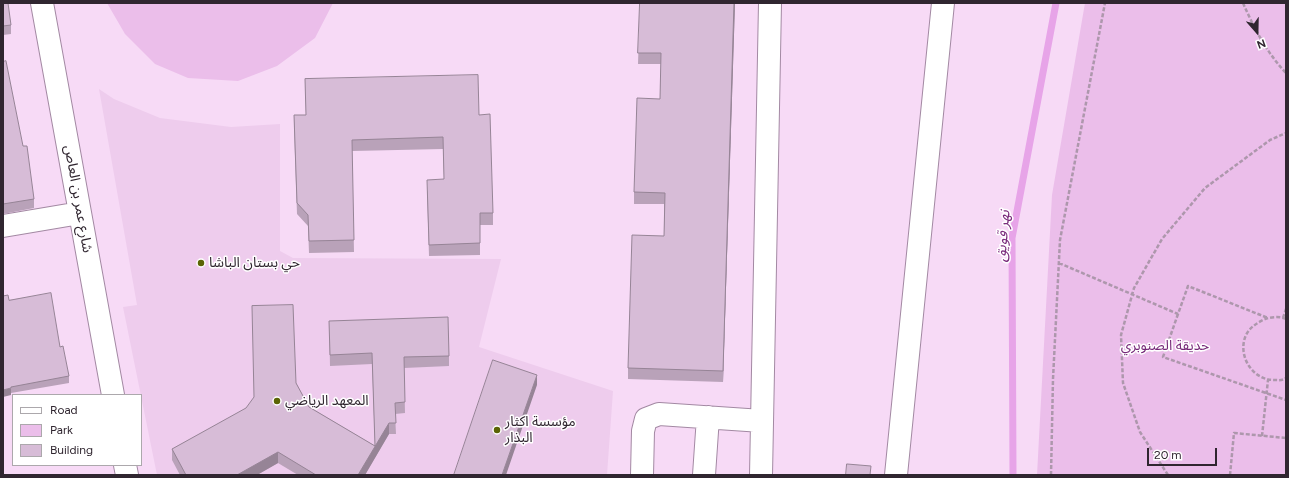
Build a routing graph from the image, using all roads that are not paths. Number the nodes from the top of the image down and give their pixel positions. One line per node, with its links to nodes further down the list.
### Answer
1 (42, 3): 4 (street, شارع عمر بن العاص)
2 (770, 3): 8 (street)
3 (943, 3): 12 (street)
4 (80, 213): 5 (street); 6 (street, شارع عمر بن العاص)
5 (3, 226)
6 (113, 394)
7 (708, 418): 8 (street); 9 (street); 10 (street)
8 (762, 421): 11 (street)
9 (642, 475)
10 (704, 475)
11 (761, 475)
12 (896, 475)

